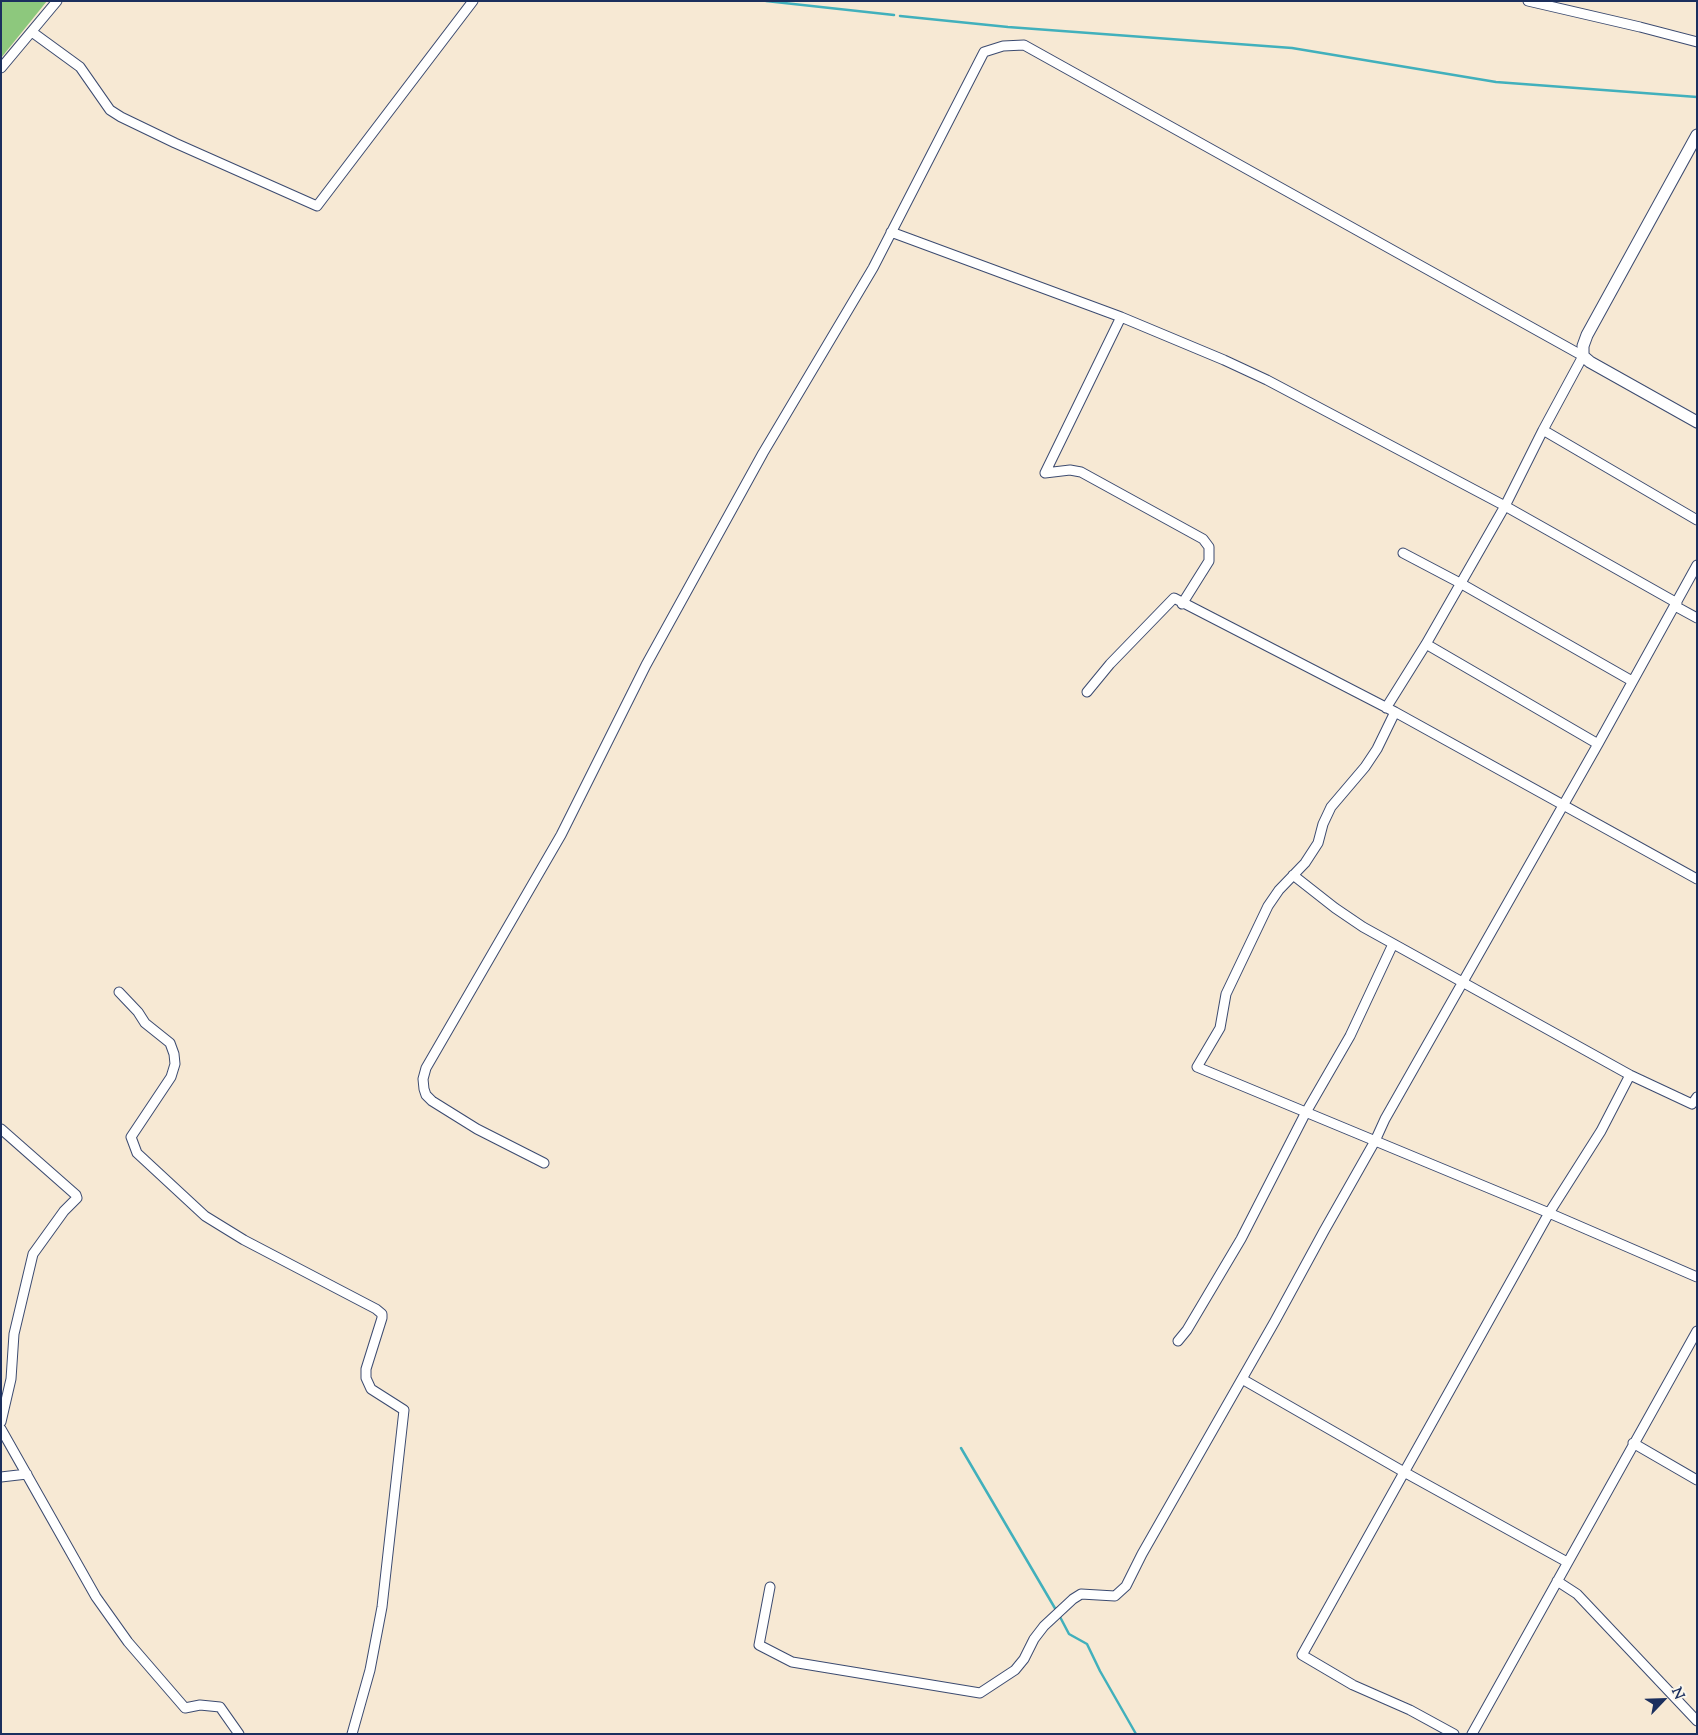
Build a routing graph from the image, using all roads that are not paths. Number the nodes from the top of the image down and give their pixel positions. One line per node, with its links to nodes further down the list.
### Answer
1 (57, 1): 4 (street)
2 (473, 1): 4 (street)
3 (1528, 1): 5 (street)
4 (32, 32): 6 (street)
5 (1697, 42)
6 (1, 68)
7 (1697, 135): 10 (street)
8 (892, 232): 9 (street); 10 (street); 37 (street)
9 (1121, 317): 13 (street); 18 (street)
10 (1583, 356): 11 (street); 12 (street)
11 (1697, 422)
12 (1543, 430): 13 (street); 14 (street)
13 (1505, 506): 17 (street); 19 (street)
14 (1697, 520)
15 (1403, 553): 17 (street)
16 (1697, 565): 19 (street)
17 (1460, 583): 21 (street); 22 (street)
18 (1182, 604): 23 (street); 24 (street)
19 (1676, 604): 20 (street); 22 (street)
20 (1697, 618)
21 (1426, 644): 24 (street); 25 (street)
22 (1632, 681): 25 (street)
23 (1087, 692)
24 (1390, 710): 26 (street); 27 (street)
25 (1598, 744): 26 (street)
26 (1563, 806): 28 (street); 30 (street)
27 (1293, 875): 29 (street); 34 (street)
28 (1697, 879)
29 (1393, 944): 30 (street); 34 (street)
30 (1464, 982): 32 (street); 36 (street)
31 (119, 992): 55 (street)
32 (1630, 1075): 33 (street); 38 (street)
33 (1697, 1097)
34 (1306, 1112): 36 (street); 41 (street)
35 (1, 1129): 43 (street)
36 (1375, 1141): 38 (street); 42 (street)
37 (544, 1163)
38 (1549, 1213): 39 (street); 46 (street)
39 (1697, 1277)
40 (1697, 1331): 45 (street)
41 (1178, 1341)
42 (1242, 1379): 46 (street); 52 (street)
43 (1, 1422)
44 (1, 1429): 47 (street)
45 (1633, 1443): 49 (street); 50 (street)
46 (1404, 1472): 50 (street); 56 (street)
47 (28, 1474): 48 (street); 54 (street)
48 (1, 1477)
49 (1697, 1480)
50 (1567, 1562): 51 (street)
51 (1557, 1581): 53 (street); 57 (street)
52 (770, 1586)
53 (1697, 1721)
54 (239, 1734)
55 (352, 1734)
56 (1454, 1734)
57 (1472, 1734)

